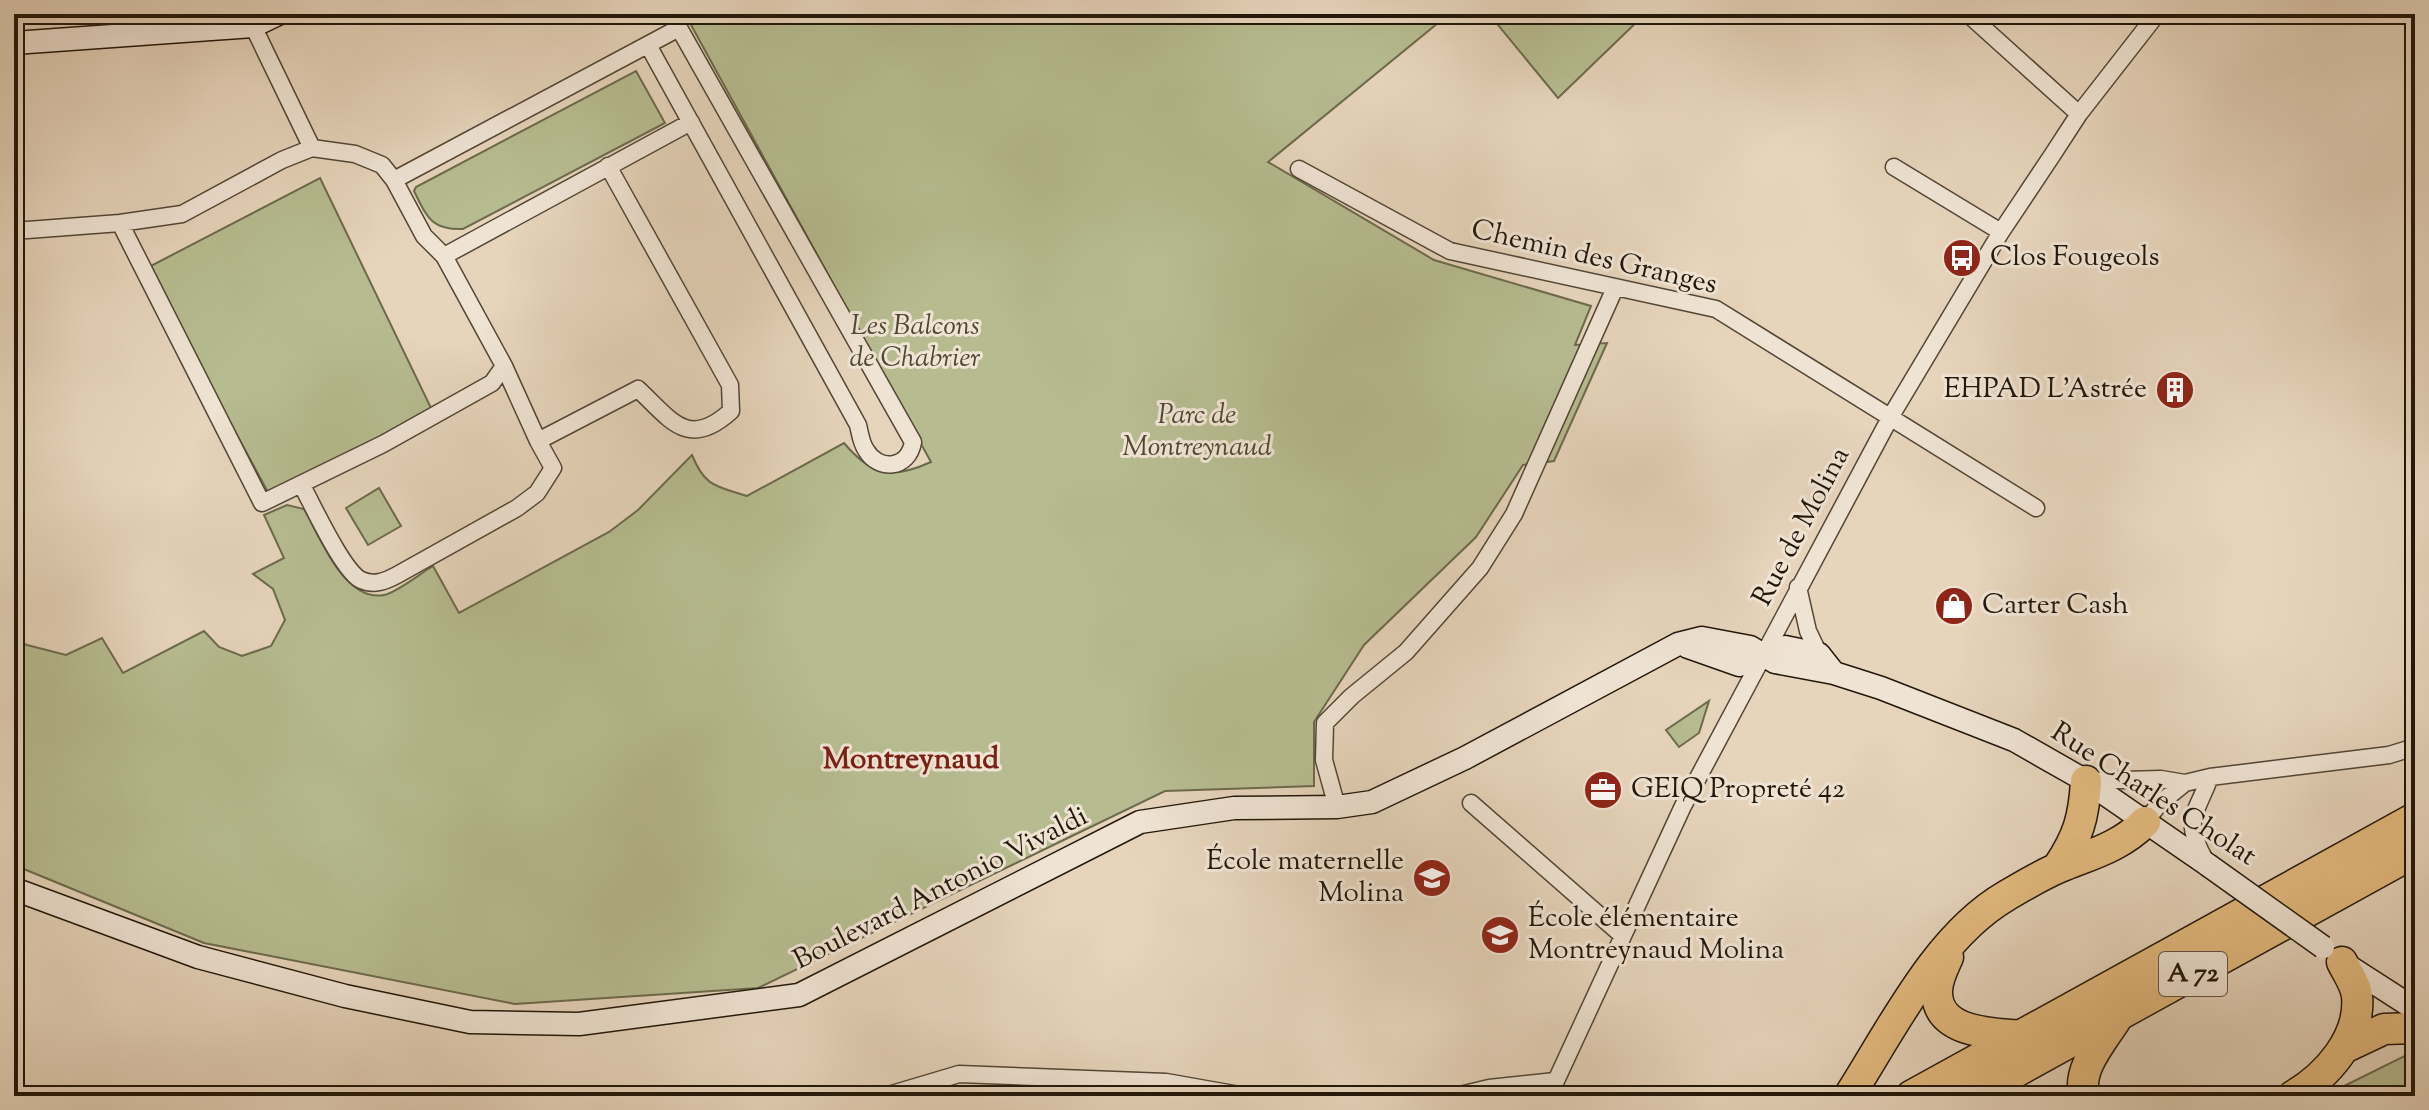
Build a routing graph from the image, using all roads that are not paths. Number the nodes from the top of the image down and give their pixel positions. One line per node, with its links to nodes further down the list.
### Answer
1 (278, 14): 7 (street)
2 (1865, 14): 3 (street)
3 (1877, 14)
4 (1968, 14): 10 (street)
5 (2157, 14): 10 (street, Rue de Molina)
6 (675, 21): 9 (street); 11 (street)
7 (253, 26): 8 (street); 12 (street)
8 (14, 43)
9 (648, 45): 11 (street); 16 (street)
10 (2079, 114): 19 (street, Rue de Molina)
11 (691, 122): 13 (street)
12 (312, 148): 16 (street); 17 (street)
13 (608, 166): 20 (street); 24 (street)
14 (1894, 167): 19 (street)
15 (1299, 169): 21 (street, Chemin des Granges)
16 (394, 180): 20 (street)
17 (120, 223): 18 (street); 25 (street)
18 (14, 231)
19 (2001, 232): 23 (street, Rue de Molina)
20 (444, 256): 22 (street)
21 (1615, 288): 23 (street, Chemin des Granges); 36 (street)
22 (504, 366): 24 (street); 25 (street)
23 (1891, 416): 26 (street, Chemin des Granges); 27 (street, Rue de Molina)
24 (538, 441): 25 (street)
25 (301, 484)
26 (2036, 508)
27 (1798, 587): 28 (street); 29 (street, Rue de Molina)
28 (1819, 654): 29 (street); 30 (street)
29 (1764, 657): 30 (street, Rue Charles Cholat); 36 (street, Boulevard Antonio Vivaldi); 43 (street, Rue de Molina)
30 (1834, 673): 33 (street, Rue Charles Cholat)
31 (2415, 747): 32 (street)
32 (2210, 777): 34 (street); 40 (street)
33 (2086, 781): 34 (street); 38 (street, Rue Charles Cholat); 41 (highway)
34 (2185, 783): 38 (street)
35 (1471, 803): 43 (street)
36 (1337, 807): 42 (street, Boulevard Antonio Vivaldi)
37 (2415, 818): 49 (highway, A 72)
38 (2145, 822): 40 (street, Rue Charles Cholat); 41 (highway)
39 (2415, 852): 47 (highway, A 72)
40 (2208, 865): 45 (street, Rue Charles Cholat, bridge)
41 (2058, 867): 44 (highway)
42 (14, 889)
43 (1623, 936): 51 (street, Rue de Molina)
44 (1953, 942): 49 (highway); 55 (highway)
45 (2332, 954): 46 (street, Rue Charles Cholat); 50 (highway)
46 (2415, 1009)
47 (2119, 1014): 57 (highway, A 72); 58 (highway)
48 (2415, 1028): 50 (highway)
49 (2021, 1036): 56 (highway, A 72)
50 (2346, 1047): 59 (highway)
51 (1552, 1088): 54 (street)
52 (885, 1096): 53 (street)
53 (1245, 1096)
54 (1456, 1096)
55 (1849, 1096)
56 (1911, 1096)
57 (1972, 1096)
58 (2085, 1096)
59 (2293, 1096)

